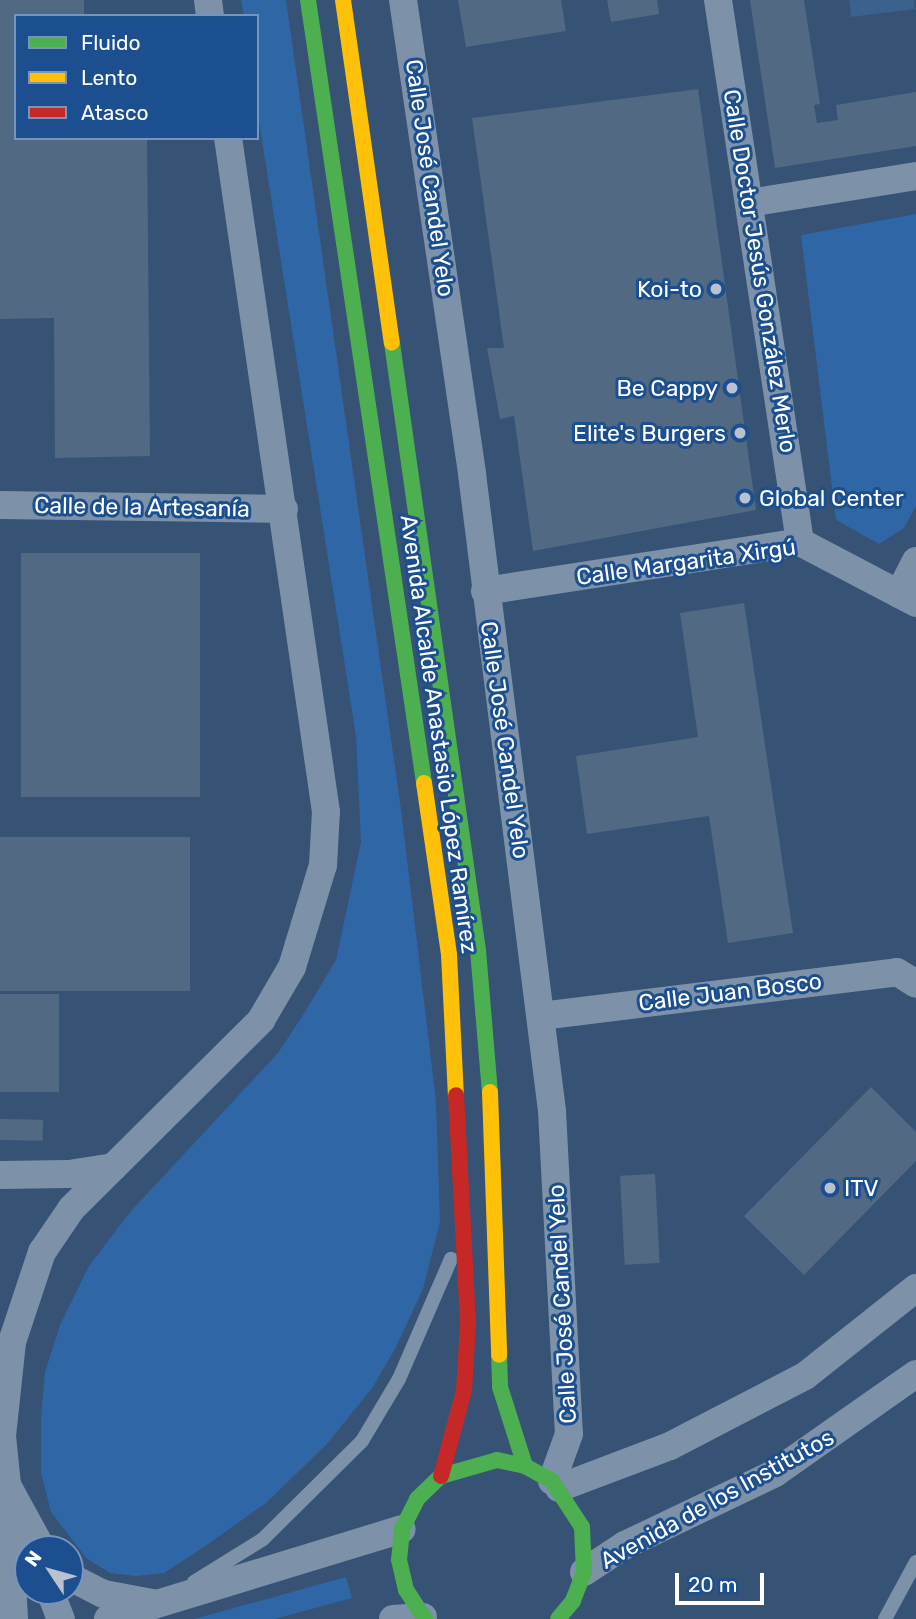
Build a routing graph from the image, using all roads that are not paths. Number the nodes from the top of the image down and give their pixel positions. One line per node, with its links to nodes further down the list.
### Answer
1 (308, 0): 18 (street, Avenida Alcalde Anastasio López Ramírez)
2 (343, 0): 21 (street, Avenida Alcalde Anastasio López Ramírez)
3 (403, 0): 12 (street, Calle José Candel Yelo)
4 (718, 0): 7 (street, Calle Doctor Jesús González Merlo)
5 (229, 140): 9 (street)
6 (916, 176): 7 (street)
7 (749, 203): 10 (street, Calle Doctor Jesús González Merlo)
8 (0, 505): 9 (street, Calle de la Artesanía)
9 (284, 509): 16 (street)
10 (800, 542): 12 (street, Calle Margarita Xirgú); 13 (street, Calle Margarita Xirgú)
11 (916, 561): 13 (street)
12 (485, 591): 15 (street, Calle José Candel Yelo)
13 (907, 599)
14 (916, 984): 15 (street, Calle Juan Bosco)
15 (541, 1016): 24 (street, Calle José Candel Yelo)
16 (113, 1167): 17 (street); 23 (street)
17 (0, 1175)
18 (464, 1199): 22 (street, Avenida Alcalde Anastasio López Ramírez); 30 (lane)
19 (916, 1288): 24 (street)
20 (916, 1374): 28 (street, Avenida de los Institutos)
21 (526, 1466): 22 (street); 24 (street)
22 (441, 1476): 25 (street)
23 (6, 1485): 26 (street); 32 (street)
24 (555, 1485): 28 (street)
25 (402, 1529): 30 (street); 31 (street)
26 (32, 1535)
27 (916, 1562): 36 (lane)
28 (584, 1572): 35 (street)
29 (84, 1584): 30 (street)
30 (158, 1604): 33 (street)
31 (424, 1618): 34 (street)
32 (14, 1619)
33 (108, 1619)
34 (393, 1619)
35 (558, 1619)
36 (885, 1619)

